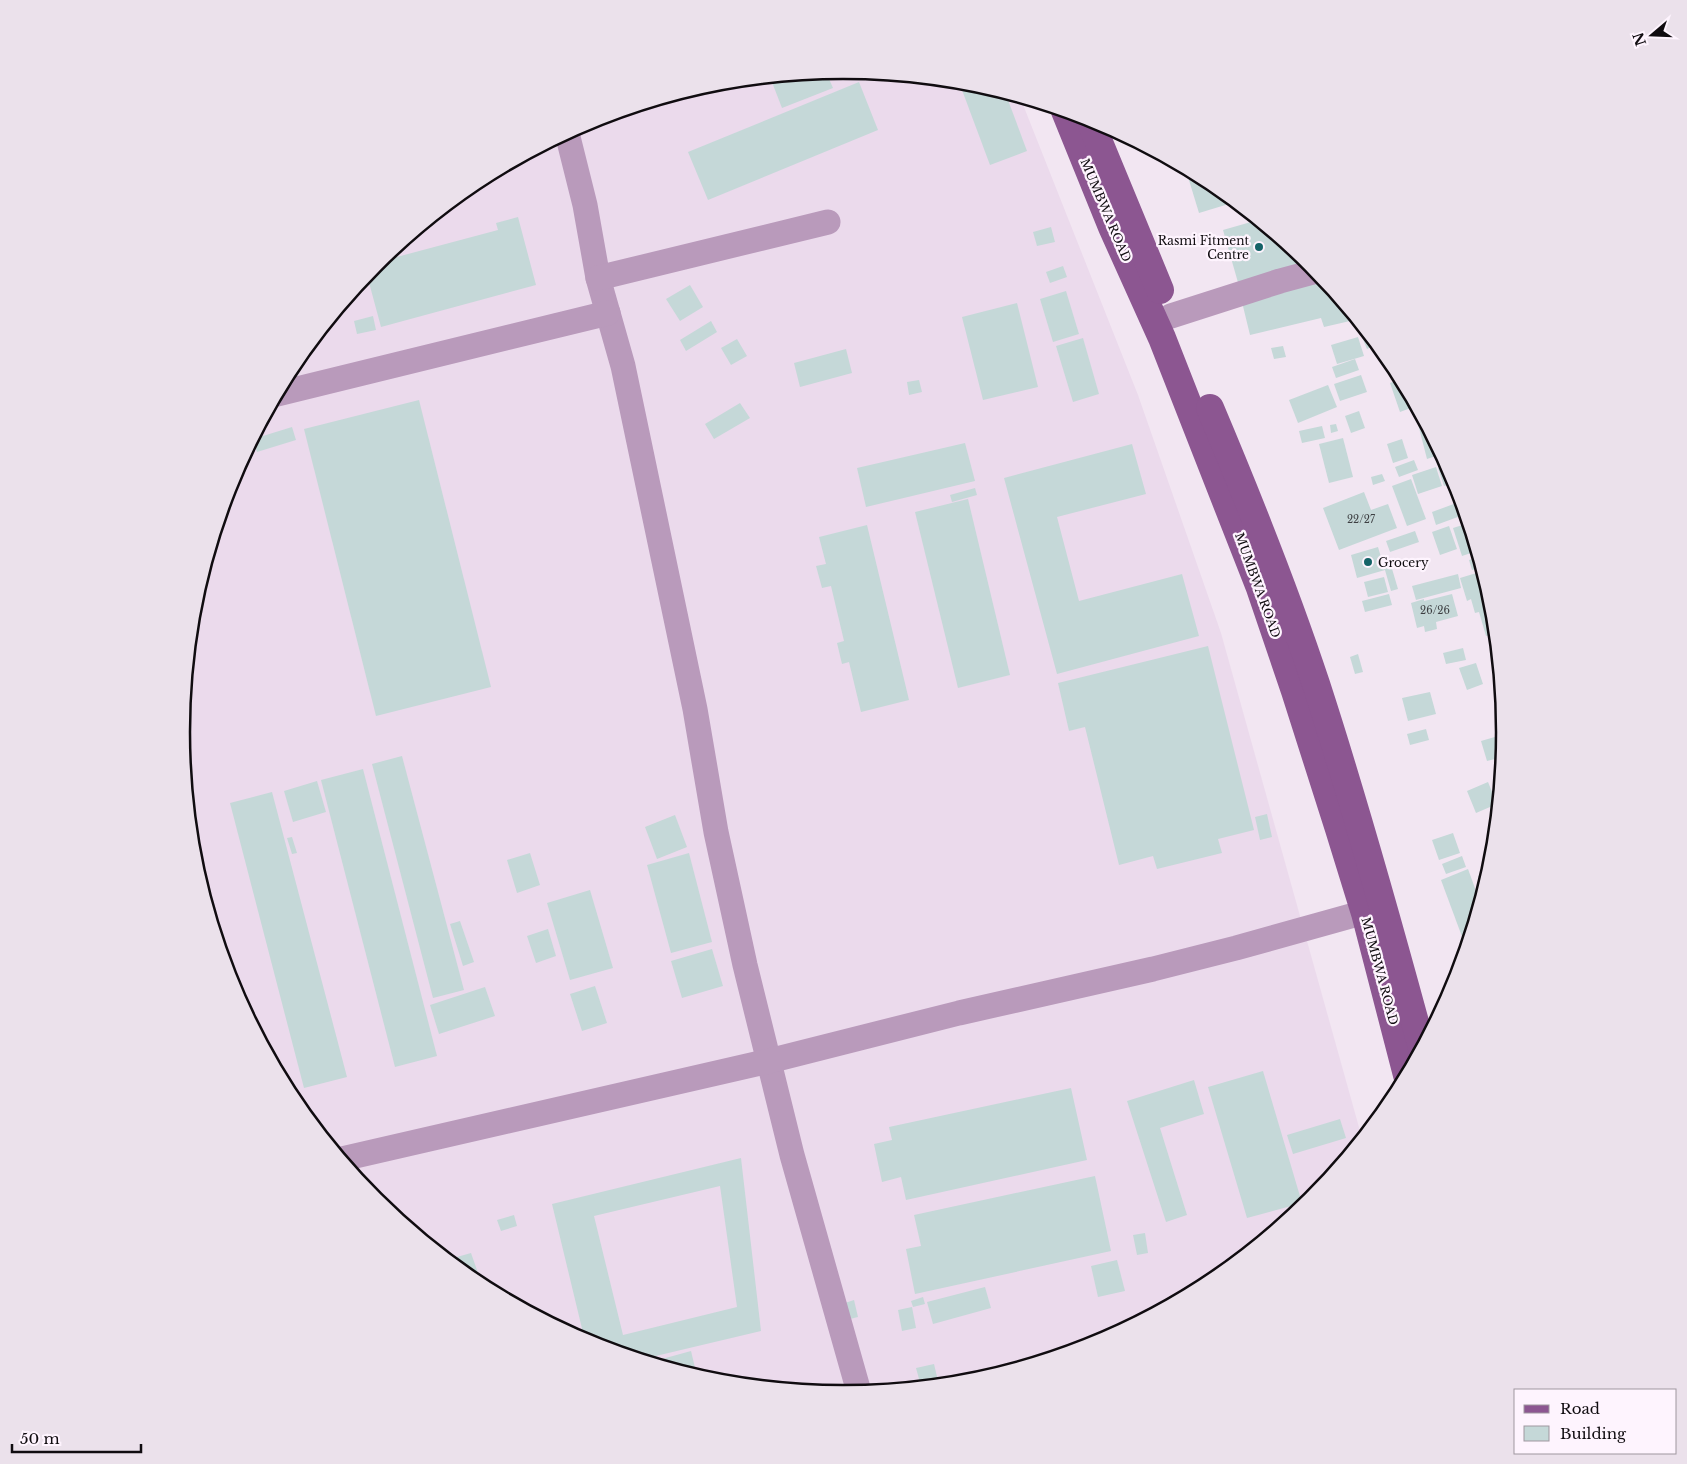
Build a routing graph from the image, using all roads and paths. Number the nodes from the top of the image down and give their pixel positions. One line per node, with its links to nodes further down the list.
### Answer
1 (1068, 119): 10 (main road, MUMBWA ROAD)
2 (1093, 128): 8 (main road, MUMBWA ROAD)
3 (569, 140): 6 (street)
4 (828, 222): 6 (street)
5 (1308, 273): 8 (street)
6 (598, 278): 7 (street)
7 (608, 313): 9 (street); 12 (street)
8 (1171, 316): 10 (main road, MUMBWA ROAD)
9 (286, 392)
10 (1374, 910): 11 (main road, MUMBWA ROAD); 12 (street); 13 (main road, MUMBWA ROAD)
11 (1419, 1040)
12 (769, 1060): 14 (street); 15 (street)
13 (1405, 1065)
14 (348, 1158)
15 (858, 1385)

